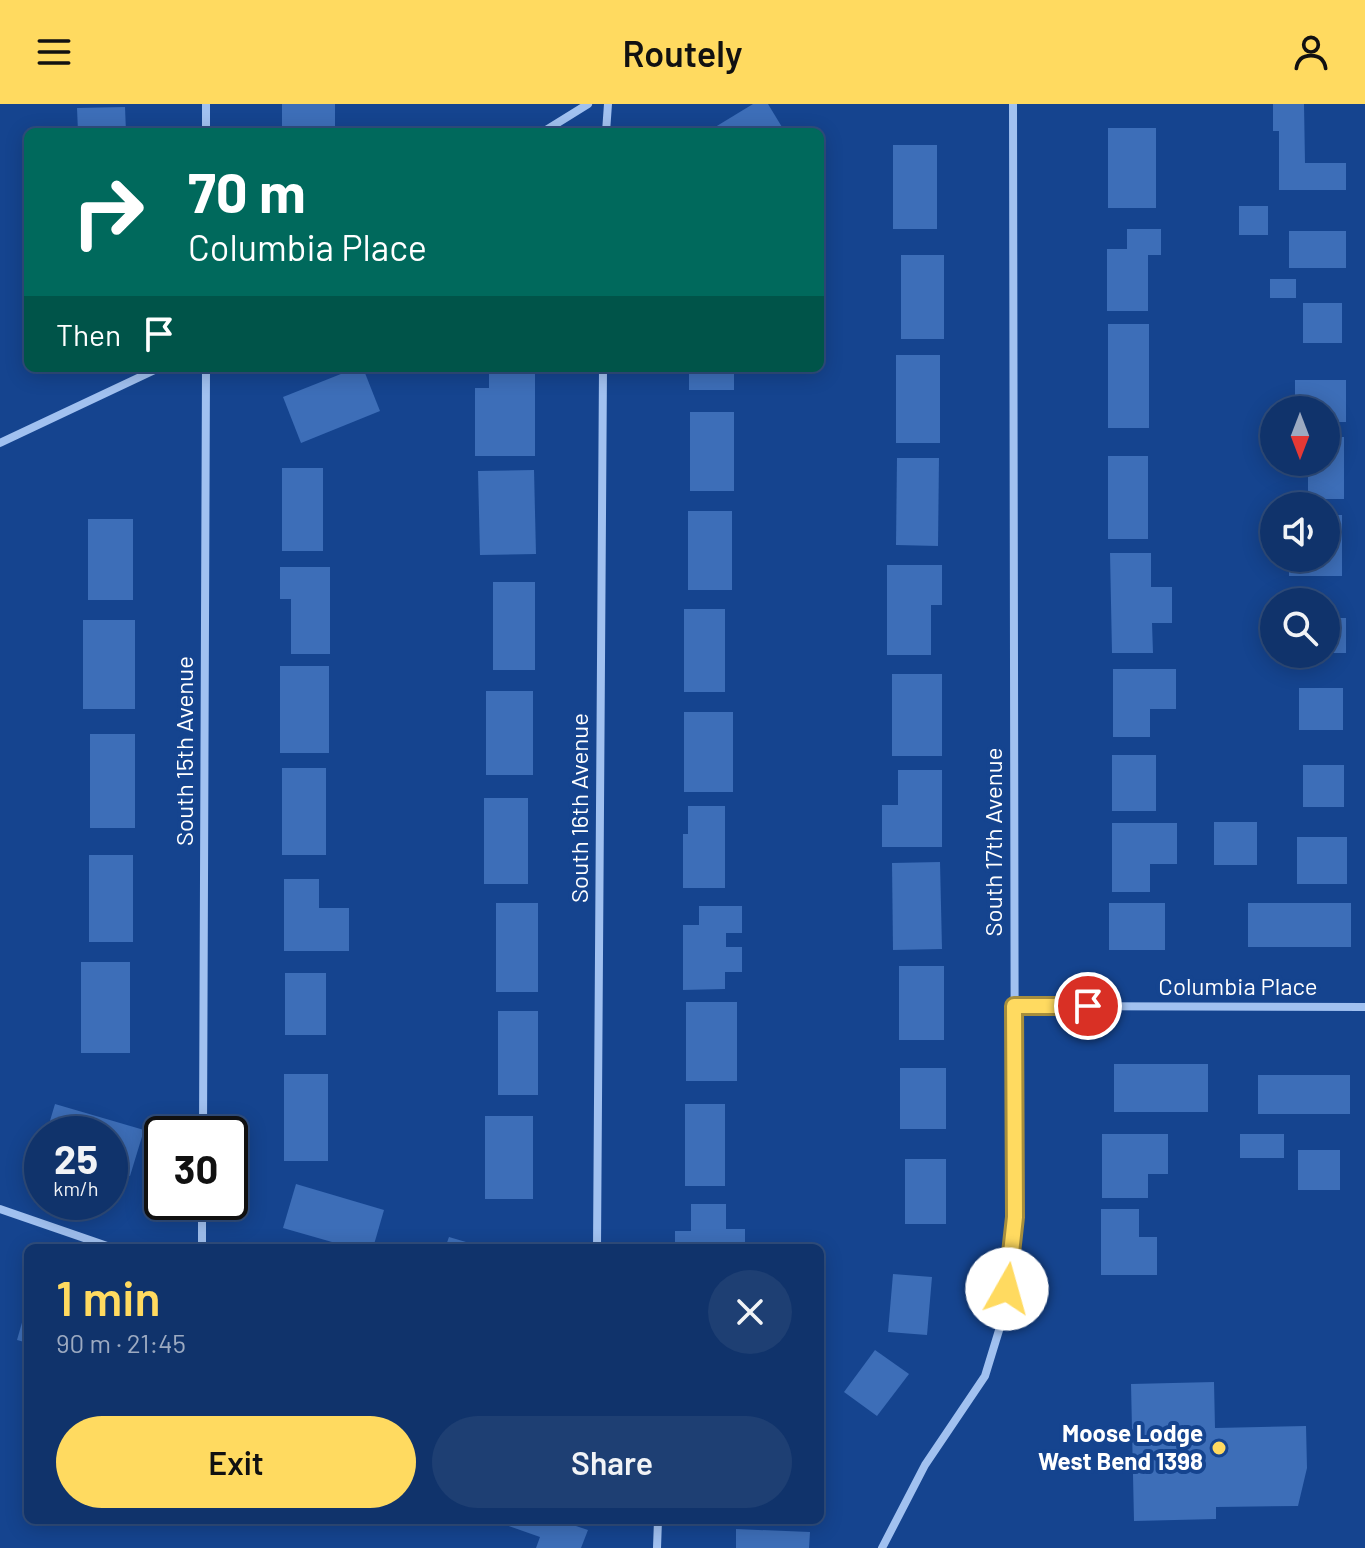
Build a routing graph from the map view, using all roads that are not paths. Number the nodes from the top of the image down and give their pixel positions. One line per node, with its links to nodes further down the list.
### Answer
1 (206, 104): 5 (street)
2 (588, 104): 6 (street)
3 (608, 104): 7 (street)
4 (1013, 104): 12 (street, South 17th Avenue)
5 (206, 128)
6 (549, 128)
7 (606, 128)
8 (151, 372): 11 (street)
9 (206, 372): 14 (street, South 15th Avenue)
10 (603, 372): 19 (street, South 16th Avenue)
11 (0, 443)
12 (1014, 1006): 13 (street, Columbia Place); 22 (street, South 17th Avenue)
13 (1365, 1007)
14 (203, 1116)
15 (0, 1209): 17 (street)
16 (202, 1220): 18 (street)
17 (101, 1244)
18 (202, 1244)
19 (597, 1244)
20 (658, 1524): 21 (street)
21 (657, 1548)
22 (882, 1548)

